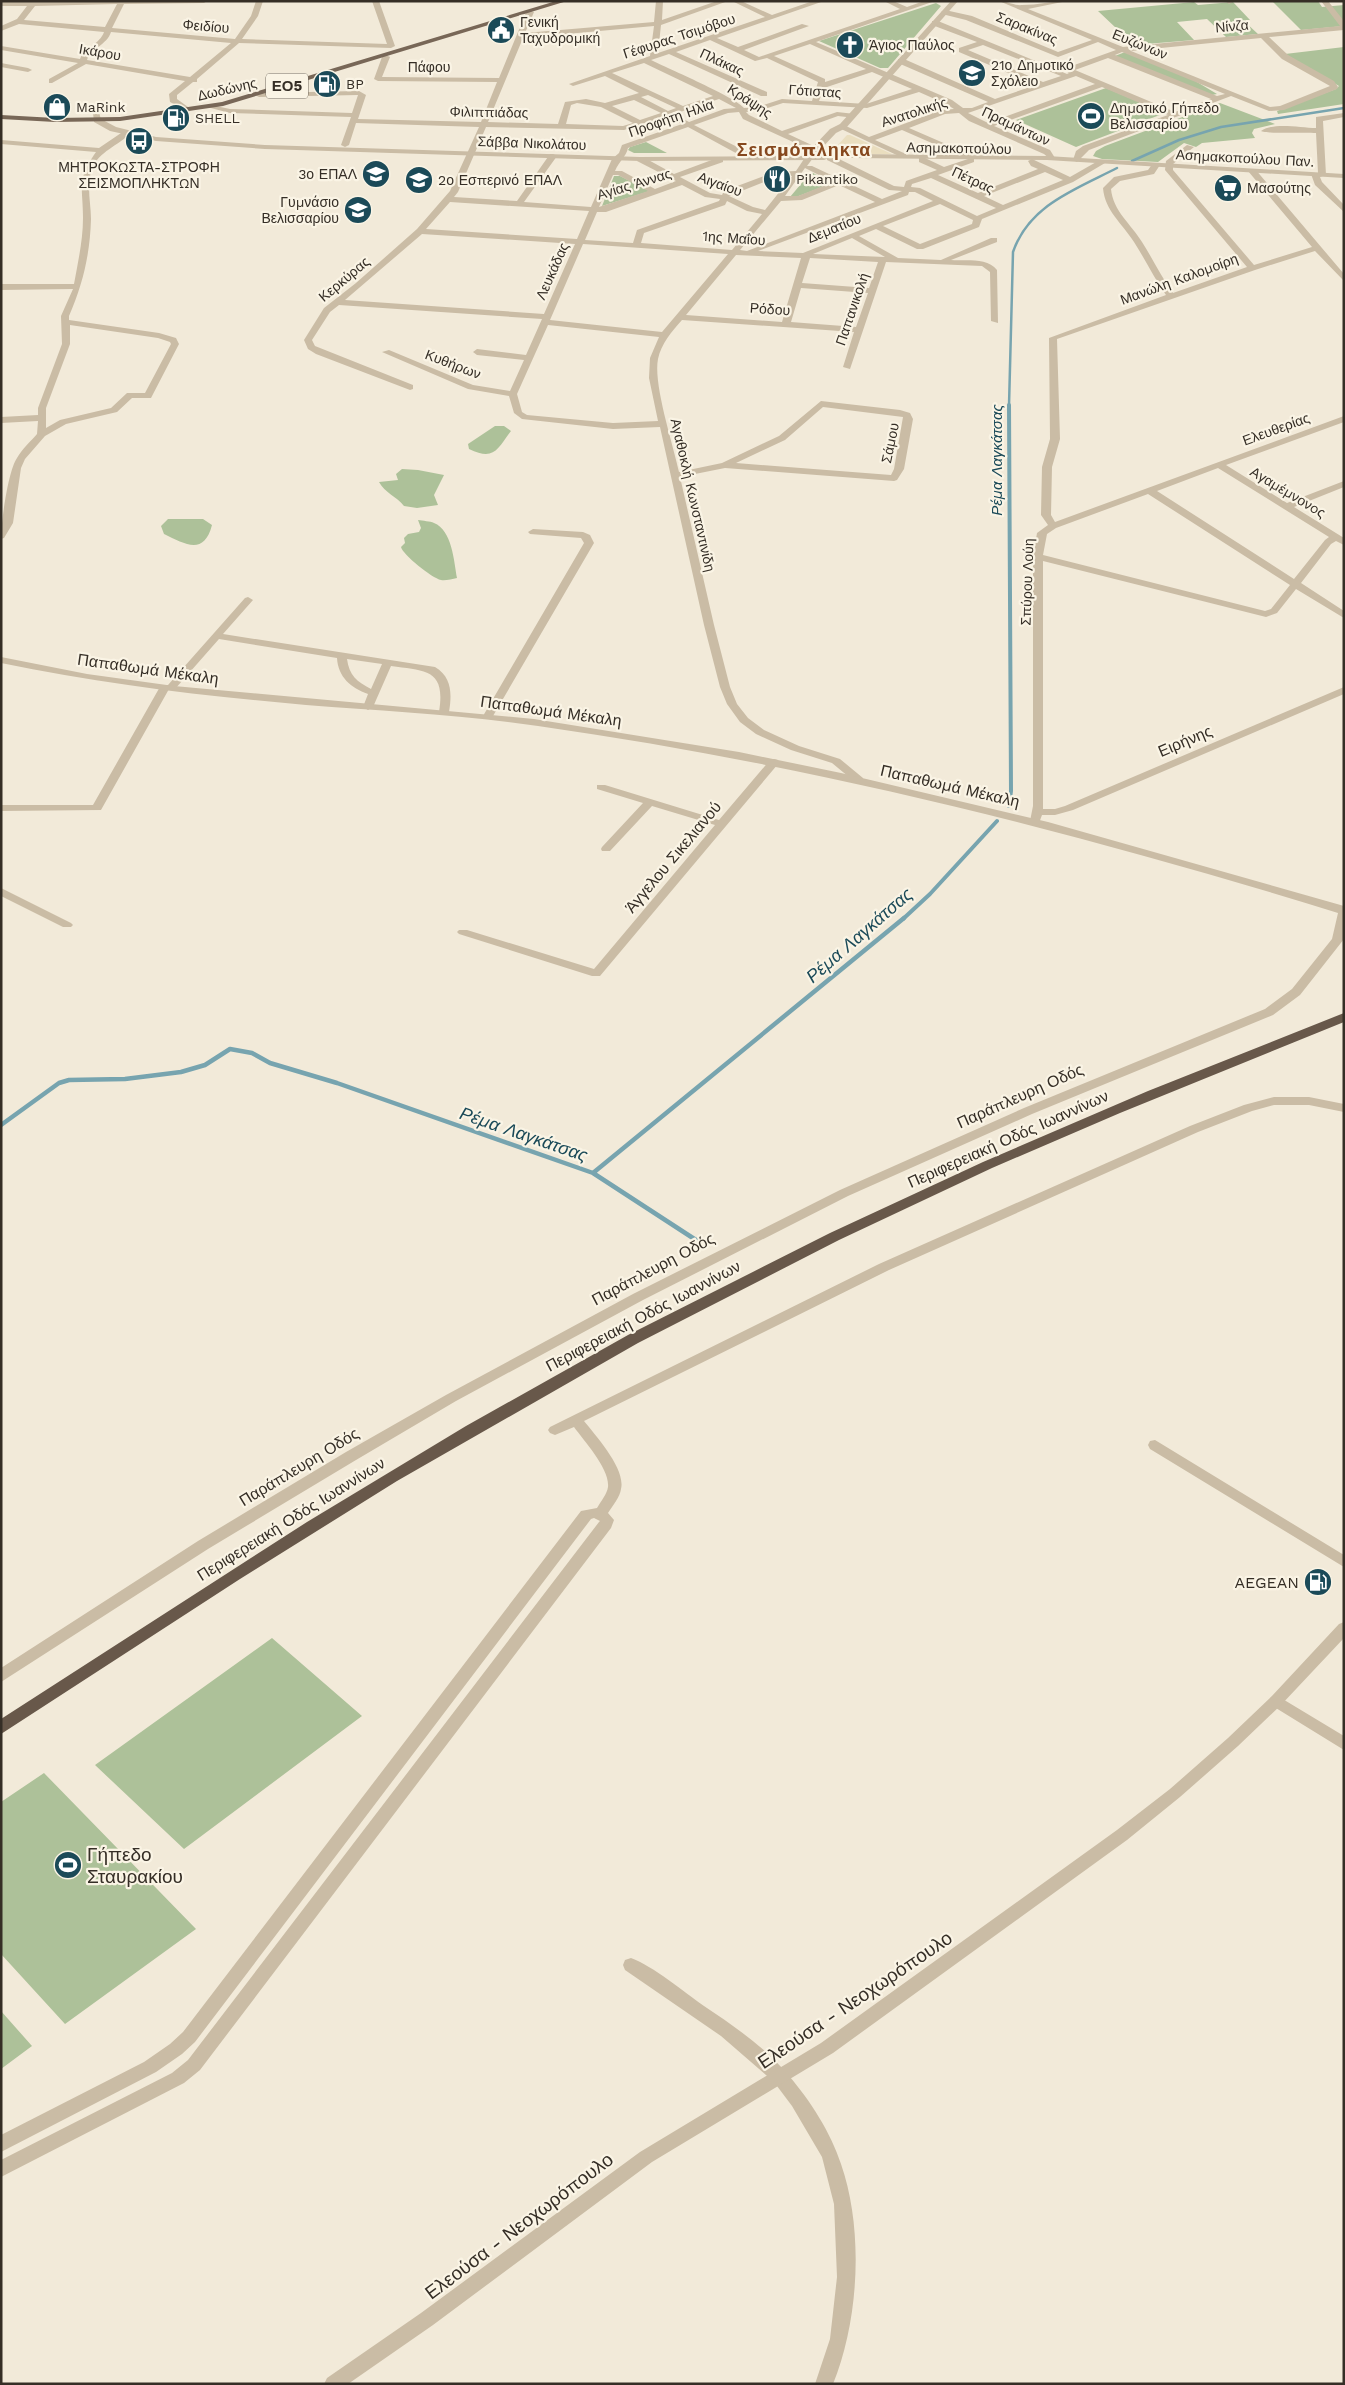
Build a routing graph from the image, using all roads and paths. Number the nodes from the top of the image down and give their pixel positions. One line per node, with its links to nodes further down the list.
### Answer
1 (204, 1): 16 (street)
2 (260, 1): 38 (street)
3 (374, 1): 44 (street)
4 (548, 1): 44 (main road, Δωδώνης / ΕΟ5)
5 (564, 1): 21 (main road, Δωδώνης / ΕΟ5)
6 (660, 1): 28 (street)
7 (725, 1): 28 (street)
8 (735, 1): 23 (street)
9 (821, 1): 23 (street, Γέφυρας Τσιμόβου)
10 (887, 1): 20 (street)
11 (932, 1): 20 (street)
12 (955, 1): 22 (street)
13 (1002, 1): 19 (street, Ευζώνων)
14 (1064, 1): 19 (street)
15 (1324, 1): 30 (street)
16 (122, 2): 17 (street); 32 (street)
17 (32, 3): 18 (street); 25 (street)
18 (1, 4)
19 (1020, 8): 37 (street, Ευζώνων)
20 (905, 9): 34 (street)
21 (530, 12): 33 (street, Κερκύρας); 44 (main road, Δωδώνης / ΕΟ5)
22 (945, 12): 27 (street); 37 (street, Σαρακίνας)
23 (776, 16): 24 (street); 36 (street, Γέφυρας Τσιμόβου)
24 (788, 19)
25 (19, 22): 31 (street); 32 (street, Φειδίου)
26 (797, 22): 29 (street)
27 (935, 23): 40 (street); 51 (street)
28 (657, 24): 33 (street); 49 (street)
29 (805, 26): 34 (street); 42 (street)
30 (1344, 27): 35 (street, Νίνζα)
31 (1, 29)
32 (107, 30): 38 (street, Φειδίου); 53 (street)
33 (520, 36): 63 (street, Κερκύρας)
34 (827, 36): 39 (street)
35 (1262, 36): 43 (street, Νίνζα); 71 (street, Ευζώνων)
36 (711, 38): 42 (street); 45 (street, Γέφυρας Τσιμόβου)
37 (1098, 40): 43 (street, Ευζώνων)
38 (235, 41): 44 (street, Φειδίου); 62 (street)
39 (810, 42): 48 (street); 56 (street, Πραμάντων)
40 (984, 42): 46 (street); 52 (street)
41 (1, 48): 53 (street, Ικάρου)
42 (737, 50): 48 (street)
43 (1122, 50): 47 (street, Ανατολικής); 71 (street, Ευζώνων)
44 (389, 51): 63 (street, Πάφου); 72 (main road, Δωδώνης / ΕΟ5); 79 (main road, Δωδώνης / ΕΟ5)
45 (670, 52): 49 (street, Γέφυρας Τσιμόβου); 70 (street, Πλάκας)
46 (1010, 53): 52 (street); 60 (street)
47 (1108, 55): 57 (street, Ανατολικής); 75 (street)
48 (768, 56): 67 (street)
49 (654, 57): 50 (street, Γέφυρας Τσιμόβου)
50 (644, 60): 58 (street, Γέφυρας Τσιμόβου); 74 (street, Κράψης)
51 (901, 61): 59 (street); 76 (street)
52 (988, 61): 66 (street)
53 (84, 62): 61 (street); 62 (street, Ικάρου)
54 (1, 65): 55 (street)
55 (28, 70)
56 (873, 70): 59 (street, Πραμάντων); 67 (street)
57 (1076, 73): 60 (street, Ανατολικής); 65 (street)
58 (605, 74): 64 (street, Γέφυρας Τσιμόβου); 69 (street)
59 (888, 76): 68 (street, Πραμάντων); 81 (street)
60 (1067, 76): 66 (street, Ανατολικής)
61 (52, 80)
62 (194, 80): 79 (street)
63 (502, 80): 94 (street, Κερκύρας)
64 (573, 84)
65 (1102, 84): 87 (street); 97 (street)
66 (1043, 85): 76 (street, Ανατολικής)
67 (821, 86): 77 (street)
68 (919, 89): 81 (street); 85 (street, Πραμάντων)
69 (643, 92): 73 (street); 82 (street)
70 (764, 94)
71 (1231, 94): 75 (street)
72 (259, 95): 80 (main road, Δωδώνης / ΕΟ5); 92 (street)
73 (635, 96): 78 (street); 86 (street)
74 (721, 96): 82 (street); 83 (street, Κράψης)
75 (1217, 99): 87 (street)
76 (995, 102): 85 (street, Ανατολικής)
77 (815, 103): 81 (street, Γότιστας); 83 (street, Γότιστας)
78 (604, 106): 93 (street); 96 (street)
79 (184, 107): 91 (main road, Δωδώνης / ΕΟ5)
80 (211, 107): 91 (main road, Δωδώνης / ΕΟ5); 92 (street, Φιλιππιάδας)
81 (860, 107): 89 (street)
82 (683, 109): 86 (street)
83 (741, 110): 95 (street, Προφήτη Ηλία); 103 (street, Κράψης)
84 (1, 112): 91 (main road, Δωδώνης / ΕΟ5)
85 (964, 112): 97 (street, Πραμάντων); 99 (street, Ανατολικής)
86 (666, 114): 93 (street); 95 (street)
87 (1175, 115): 122 (street)
88 (1344, 115): 101 (street)
89 (852, 116): 98 (street); 103 (street)
90 (1, 117): 91 (main road, Δωδώνης / ΕΟ5)
91 (97, 118): 102 (street, Σάββα Νικολάτου)
92 (355, 118): 94 (street, Φιλιππιάδας); 107 (street)
93 (639, 123): 96 (street, Φιλιππιάδας)
94 (484, 125): 96 (street, Φιλιππιάδας); 110 (street, Κερκύρας)
95 (688, 125): 114 (street); 116 (street, Προφήτη Ηλία)
96 (561, 126)
97 (987, 126): 118 (street, Πραμάντων)
98 (843, 127): 104 (street); 111 (street); 112 (street)
99 (903, 128): 104 (street, Ανατολικής); 117 (street)
100 (1265, 130): 101 (street)
101 (1320, 132): 136 (street)
102 (127, 133): 106 (street, Σάββα Νικολάτου); 109 (street)
103 (781, 134): 112 (street, Κράψης)
104 (869, 140): 115 (street)
105 (1, 142): 109 (street)
106 (244, 144): 107 (street, Σάββα Νικολάτου); 110 (street, Σάββα Νικολάτου)
107 (345, 145): 110 (street, Σάββα Νικολάτου)
108 (1190, 147): 128 (street)
109 (101, 150): 174 (street)
110 (472, 152): 113 (street, Σάββα Νικολάτου); 116 (street, Σάββα Νικολάτου); 147 (street, Κερκύρας)
111 (830, 154): 112 (street); 115 (street, Ασημακοπούλου); 121 (street, Ασημακοπούλου); 143 (street)
112 (815, 155): 114 (street, Σάββα Νικολάτου); 120 (street, Σάββα Νικολάτου); 129 (street, Αγαθοκλή Κωνσταντινίδη); 134 (street, Αγαθοκλή Κωνσταντινίδη)
113 (553, 156): 116 (street, Σάββα Νικολάτου); 151 (street)
114 (748, 156): 116 (street, Σάββα Νικολάτου)
115 (903, 156): 117 (street, Ασημακοπούλου)
116 (619, 157): 119 (street, Σάββα Νικολάτου); 133 (street, Λευκάδας)
117 (968, 158): 118 (street, Ασημακοπούλου); 121 (street, Ασημακοπούλου); 123 (street, Ασημακοπούλου); 131 (street)
118 (1051, 158): 122 (street, Ασημακοπούλου)
119 (640, 160): 120 (street, Σάββα Νικολάτου); 138 (street, Αιγαίου)
120 (720, 160): 138 (street, Αγίας Άννας)
121 (922, 160): 131 (street)
122 (1077, 160): 124 (street, Ασημακοπούλου)
123 (1032, 161): 124 (street, Ασημακοπούλου); 130 (street)
124 (1090, 162): 125 (street, Ασημακοπούλου)
125 (1101, 162): 126 (street, Ασημακοπούλου); 139 (street)
126 (1146, 165): 127 (street, Ασημακοπούλου Παν.)
127 (1156, 165): 128 (street, Ασημακοπούλου Παν.); 178 (street)
128 (1168, 166): 132 (street, Ασημακοπούλου Παν.); 172 (street)
129 (809, 168): 141 (street); 142 (street, Αγαθοκλή Κωνσταντινίδη)
130 (1046, 169): 139 (street); 145 (street)
131 (944, 170): 135 (street)
132 (1252, 171): 136 (street, Ασημακοπούλου Παν.); 163 (street)
133 (610, 173): 144 (street); 153 (street, Λευκάδας)
134 (796, 173): 142 (street, Αγαθοκλή Κωνσταντινίδη); 146 (street)
135 (931, 175): 143 (street); 145 (street, Πέτρας)
136 (1319, 175): 137 (street, Ασημακοπούλου Παν.); 154 (street)
137 (1344, 176)
138 (672, 177): 140 (street, Αιγαίου)
139 (1070, 180): 152 (street)
140 (682, 182): 144 (street, Αγίας Άννας); 146 (street, Αιγαίου)
141 (840, 182): 148 (street); 150 (street)
142 (790, 185): 148 (street, Αγαθοκλή Κωνσταντινίδη)
143 (907, 189): 149 (street); 150 (street)
144 (655, 192): 153 (street, Αγίας Άννας)
145 (978, 196): 152 (street, Πέτρας)
146 (725, 198): 155 (street, Αιγαίου); 162 (street)
147 (448, 199): 151 (street, Αγίας Άννας); 158 (street, Κερκύρας)
148 (779, 200): 155 (street, Αγαθοκλή Κωνσταντινίδη)
149 (940, 201): 156 (street); 157 (street, Δεματίου)
150 (882, 202): 166 (street)
151 (519, 204): 153 (street, Αγίας Άννας)
152 (1004, 208): 156 (street)
153 (594, 210): 161 (street, Λευκάδας)
154 (1344, 210)
155 (767, 213): 165 (street, Αγαθοκλή Κωνσταντινίδη)
156 (978, 219): 157 (street)
157 (876, 226): 159 (street, Δεματίου)
158 (420, 231): 161 (street, 1ης Μαΐου); 179 (street, Κερκύρας)
159 (852, 235): 164 (street); 167 (street, Δεματίου)
160 (994, 240): 171 (street)
161 (580, 242): 162 (street, 1ης Μαΐου); 181 (street, Λευκάδας)
162 (636, 245): 165 (street, 1ης Μαΐου)
163 (1316, 248): 172 (street, Μανώλη Καλομοίρη); 173 (street)
164 (879, 249): 168 (street); 170 (street)
165 (735, 252): 166 (street, 1ης Μαΐου); 180 (street, Αγαθοκλή Κωνσταντινίδη)
166 (746, 253): 167 (street, 1ης Μαΐου)
167 (805, 256): 168 (street, 1ης Μαΐου); 175 (street, Δεματίου)
168 (858, 259): 169 (street, 1ης Μαΐου)
169 (883, 260): 170 (street, 1ης Μαΐου); 177 (street, Παπανικολή)
170 (898, 261): 171 (street, 1ης Μαΐου)
171 (943, 262): 182 (street, 1ης Μαΐου)
172 (1252, 268): 178 (street, Μανώλη Καλομοίρη)
173 (1344, 279)
174 (78, 286): 176 (street); 183 (street)
175 (796, 286): 177 (street); 184 (street, Δεματίου)
176 (1, 287)
177 (871, 291): 185 (street, Παπανικολή)
178 (1171, 296): 204 (street, Μανώλη Καλομοίρη)
179 (338, 302): 181 (street); 191 (street, Κερκύρας)
180 (680, 316): 184 (street, Ρόδου); 186 (street, Αγαθοκλή Κωνσταντινίδη)
181 (545, 320): 186 (street); 189 (street, Λευκάδας)
182 (995, 321)
183 (65, 322): 193 (street); 197 (street)
184 (786, 324): 185 (street, Ρόδου)
185 (859, 330): 190 (street, Παπανικολή)
186 (664, 335): 196 (street, Αγαθοκλή Κωνσταντινίδη)
187 (386, 352): 192 (street, Κυθήρων)
188 (477, 352): 189 (street)
189 (529, 358): 192 (street, Λευκάδας)
190 (846, 367)
191 (410, 387)
192 (513, 394): 196 (street)
193 (40, 418): 194 (street); 197 (street)
194 (1, 420)
195 (1341, 423): 199 (street, Ελευθερίας)
196 (662, 424): 200 (street, Αγαθοκλή Κωνσταντινίδη)
197 (42, 434): 206 (street)
198 (725, 465): 198 (street, Σάμου); 200 (street, Σάμου)
199 (1218, 465): 202 (street, Σπύρου Λούη); 203 (street, Αγαμέμνονoς)
200 (674, 475): 223 (street, Αγαθοκλή Κωνσταντινίδη)
201 (1344, 484): 203 (street)
202 (1150, 491): 204 (street, Σπύρου Λούη); 209 (street)
203 (1286, 507): 207 (street, Αγαμέμνονoς)
204 (1052, 526): 208 (street, Σπύρου Λούη)
205 (533, 532): 221 (street)
206 (1, 536)
207 (1340, 539): 209 (street)
208 (1038, 557): 209 (street); 227 (street, Σπύρου Λούη)
209 (1294, 583): 211 (street)
210 (248, 600): 212 (street)
211 (1344, 615)
212 (216, 636): 213 (street); 216 (street)
213 (342, 655): 215 (street); 218 (street)
214 (1, 660): 216 (street, Παπαθωμά Μέκαλη)
215 (388, 662): 218 (street); 220 (street)
216 (168, 687): 219 (street, Παπαθωμά Μέκαλη); 226 (street)
217 (1344, 690): 227 (street, Ειρήνης)
218 (374, 693): 219 (street)
219 (368, 707): 220 (street, Παπαθωμά Μέκαλη)
220 (444, 712): 221 (street, Παπαθωμά Μέκαλη)
221 (488, 716): 222 (street, Παπαθωμά Μέκαλη)
222 (774, 762): 223 (street, Παπαθωμά Μέκαλη); 228 (street, Άγγελου Σικελιανού)
223 (859, 780): 227 (street, Παπαθωμά Μέκαλη)
224 (600, 787): 225 (street)
225 (649, 802): 228 (street); 229 (street)
226 (1, 808)
227 (1036, 817): 231 (street, Παπαθωμά Μέκαλη)
228 (722, 824): 233 (street, Άγγελου Σικελιανού)
229 (606, 849)
230 (1, 891): 232 (street)
231 (1343, 910): 234 (street, Παράπλευρη Οδός)
232 (67, 925)
233 (463, 932)
234 (1341, 938): 243 (street, Παράπλευρη Οδός)
235 (1344, 1017): 245 (highway, Περιφερειακή Οδός Ιωαννίνων)
236 (1344, 1108): 237 (street)
237 (576, 1420): 238 (street); 240 (street)
238 (555, 1430)
239 (1155, 1445): 241 (street)
240 (600, 1515): 249 (street); 250 (street)
241 (1344, 1562)
242 (1344, 1628): 244 (street, Ελεούσα - Νεοχωρόπουλο)
243 (1, 1676)
244 (1276, 1701): 246 (street); 248 (street, Ελεούσα - Νεοχωρόπουλο)
245 (1, 1728)
246 (1344, 1744)
247 (631, 1966): 248 (street)
248 (780, 2078): 251 (street, Ελεούσα - Νεοχωρόπουλο); 252 (street)
249 (1, 2144)
250 (1, 2169)
251 (333, 2384)
252 (824, 2384)

